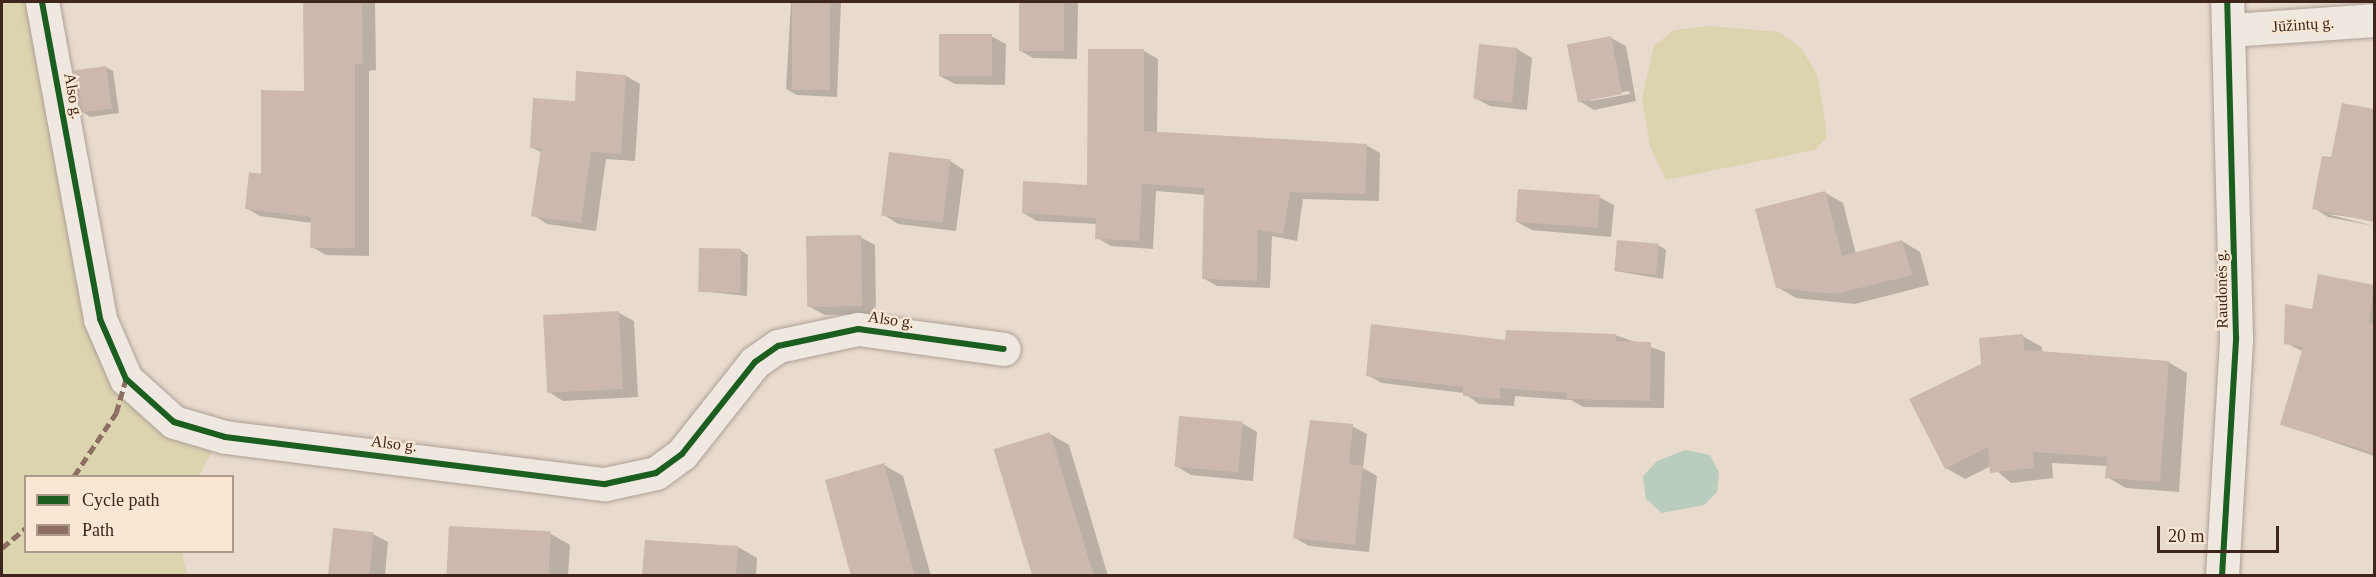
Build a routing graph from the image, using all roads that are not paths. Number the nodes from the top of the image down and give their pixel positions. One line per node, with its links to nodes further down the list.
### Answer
1 (42, 2): 4 (street, Also g.)
2 (2229, 16): 3 (street, Jūžintų g.); 5 (street, Raudonės g.)
3 (2374, 20)
4 (1004, 349)
5 (2222, 576)

